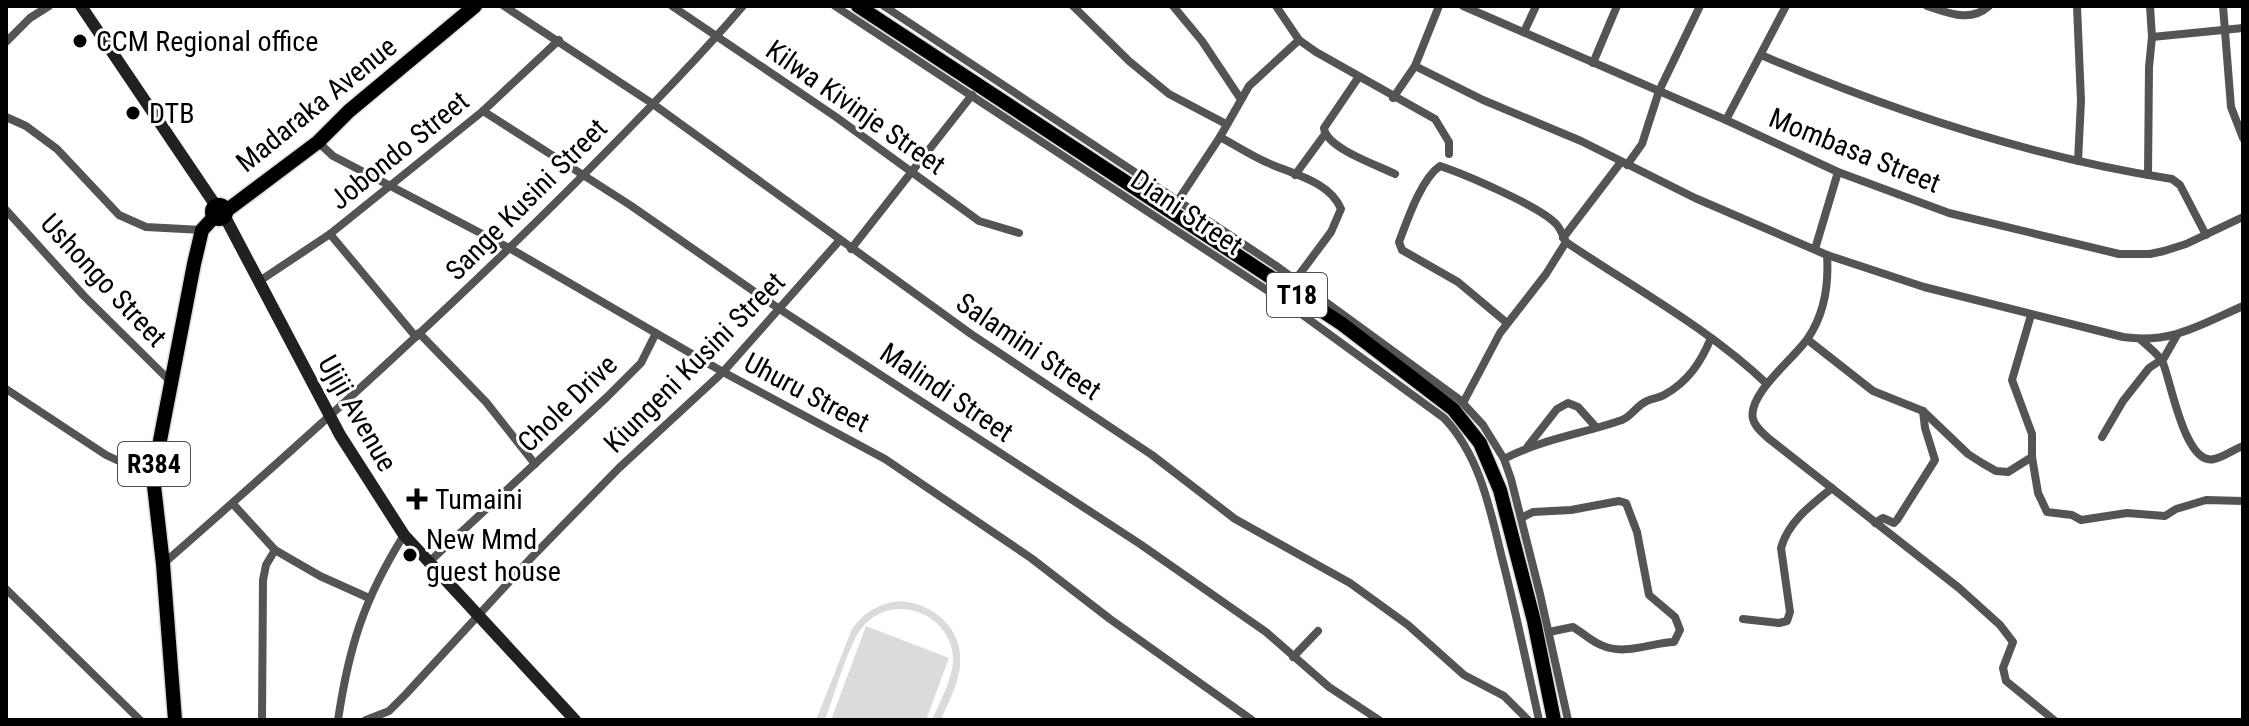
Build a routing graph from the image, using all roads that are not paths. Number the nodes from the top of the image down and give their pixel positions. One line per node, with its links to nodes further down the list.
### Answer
1 (49, 6): 31 (street)
2 (81, 6): 61 (main road, Ujiji Avenue)
3 (475, 6): 48 (main road, Madaraka Avenue)
4 (504, 6): 29 (street, Salamini Street)
5 (672, 6): 27 (street, Kilwa Kivinje Street)
6 (743, 6): 27 (street, Sange Kusini Street)
7 (835, 6): 37 (street, Diani Street)
8 (858, 6): 59 (main road, T18)
9 (884, 6): 59 (street)
10 (1073, 6): 44 (street)
11 (1173, 6): 38 (street)
12 (1276, 6): 30 (street)
13 (1439, 6): 34 (street)
14 (1463, 6): 26 (street, Mombasa Street)
15 (1536, 6): 26 (street)
16 (1617, 6): 33 (street)
17 (1700, 6): 36 (street)
18 (1786, 6): 32 (street)
19 (1927, 6): 20 (street)
20 (1989, 6)
21 (2077, 6): 50 (street)
22 (2150, 6): 28 (street)
23 (2223, 6): 25 (street)
24 (2243, 28): 25 (street)
25 (2223, 30): 28 (street); 47 (street)
26 (1524, 32): 33 (street, Mombasa Street)
27 (716, 37): 40 (street, Sange Kusini Street); 53 (street, Kilwa Kivinje Street)
28 (2152, 37): 56 (street)
29 (559, 40): 40 (street, Salamini Street); 41 (street, Jobondo Street)
30 (1299, 40): 35 (street); 38 (street)
31 (6, 42)
32 (1761, 55): 43 (street); 50 (street)
33 (1593, 63): 36 (street, Mombasa Street)
34 (1415, 66): 39 (street); 51 (street)
35 (1358, 78): 39 (street); 45 (street)
36 (1659, 91): 43 (street, Mombasa Street); 51 (street)
37 (972, 95): 53 (street); 126 (street, Diani Street)
38 (1240, 98): 44 (street)
39 (1393, 98): 49 (street)
40 (653, 104): 57 (street, Sange Kusini Street); 68 (street, Salamini Street)
41 (483, 111): 57 (street, Malindi Street); 58 (street, Jobondo Street)
42 (6, 117): 63 (street)
43 (1726, 120): 52 (street, Mombasa Street)
44 (1226, 124): 46 (street)
45 (1325, 134): 54 (street); 55 (street)
46 (1220, 137): 55 (street); 59 (street)
47 (2243, 138)
48 (318, 142): 58 (street, Uhuru Street); 61 (main road, Madaraka Avenue)
49 (1449, 154)
50 (2078, 161): 56 (street)
51 (1624, 164): 67 (street); 71 (street)
52 (1838, 172): 66 (street, Mombasa Street); 71 (street)
53 (912, 173): 64 (street, Kilwa Kivinje Street); 70 (street)
54 (1395, 174)
55 (1295, 175): 73 (street)
56 (2148, 175): 66 (street)
57 (582, 176): 69 (street, Sange Kusini Street); 76 (street, Malindi Street)
58 (387, 186): 65 (street, Jobondo Street); 69 (street, Uhuru Street)
59 (1175, 205): 73 (street); 90 (main road, T18)
60 (6, 210): 87 (street, Ushongo Street)
61 (220, 213): 63 (main road, Madaraka Avenue); 74 (main road, Ujiji Avenue)
62 (2243, 217): 66 (street, Mombasa Street)
63 (202, 230): 87 (main road, R384)
64 (1019, 233)
65 (330, 234): 74 (street, Jobondo Street); 80 (street)
66 (2206, 235)
67 (1565, 240): 78 (street); 78 (street); 82 (street)
68 (839, 241): 70 (street, Salamini Street); 76 (street, Kiungeni Kusini Street)
69 (511, 249): 79 (street, Uhuru Street); 80 (street, Sange Kusini Street)
70 (851, 249): 125 (street, Salamini Street)
71 (1815, 249): 72 (street)
72 (1827, 255): 77 (street); 83 (street)
73 (1296, 279): 90 (street)
74 (258, 282): 92 (main road, Ujiji Avenue)
75 (2243, 306): 81 (street)
76 (778, 308): 86 (street, Kiungeni Kusini Street); 116 (street, Malindi Street)
77 (2031, 315): 84 (street); 97 (street)
78 (1507, 323): 90 (street)
79 (656, 333): 86 (street, Uhuru Street); 99 (street, Chole Drive)
80 (418, 335): 92 (street, Sange Kusini Street); 99 (street)
81 (2177, 335): 84 (street); 85 (street)
82 (1711, 338): 88 (street); 93 (street)
83 (1808, 340): 88 (street); 91 (street)
84 (2141, 340): 85 (street)
85 (2162, 360): 94 (street); 96 (street)
86 (723, 372): 112 (street, Kiungeni Kusini Street); 123 (street, Uhuru Street)
87 (170, 381): 100 (main road, R384)
88 (1767, 384): 101 (street)
89 (6, 389): 100 (street)
90 (1459, 404): 98 (street); 127 (main road, T18)
91 (1923, 411): 97 (street); 105 (street)
92 (331, 414): 103 (street, Sange Kusini Street); 106 (main road, Ujiji Avenue)
93 (1595, 426): 95 (street); 95 (street)
94 (2102, 437)
95 (1528, 446): 98 (street)
96 (2243, 446)
97 (2032, 457): 102 (street)
98 (1504, 459): 104 (street)
99 (535, 464): 108 (street, Chole Drive)
100 (153, 477): 109 (main road, R384)
101 (1832, 488): 105 (street); 113 (street)
102 (2243, 501)
103 (233, 504): 107 (street); 109 (street, Sange Kusini Street)
104 (1521, 518): 115 (street); 115 (street)
105 (1875, 523): 129 (street)
106 (404, 535): 108 (main road, Ujiji Avenue); 111 (street)
107 (275, 550): 111 (street); 119 (street)
108 (429, 562): 112 (main road, Ujiji Avenue)
109 (163, 564): 118 (main road, R384)
110 (6, 589): 117 (street)
111 (369, 598): 120 (street)
112 (478, 616): 121 (street, Kiungeni Kusini Street); 122 (main road, Ujiji Avenue)
113 (1743, 619)
114 (1318, 631): 116 (street)
115 (1549, 632): 128 (street)
116 (1293, 657): 124 (street, Malindi Street)
117 (140, 720)
118 (175, 720)
119 (262, 720)
120 (338, 720)
121 (366, 720)
122 (575, 720)
123 (1252, 720)
124 (1379, 720)
125 (1528, 720)
126 (1539, 720)
127 (1554, 720)
128 (1568, 720)
129 (2054, 720)

